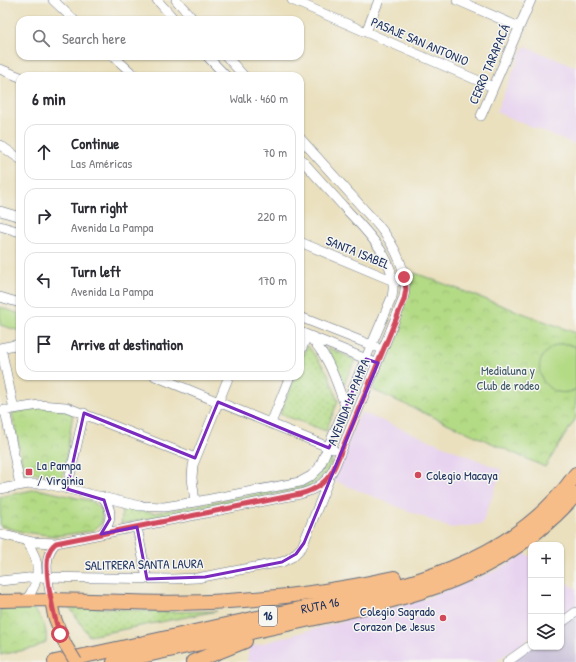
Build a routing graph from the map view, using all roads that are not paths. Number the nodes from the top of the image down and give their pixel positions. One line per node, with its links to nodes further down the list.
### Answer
1 (53, 0): 8 (street)
2 (157, 0): 9 (street)
3 (176, 0): 10 (street)
4 (292, 0): 12 (street, PASAJE SAN ANTONIO)
5 (379, 0): 12 (street)
6 (457, 0): 11 (street)
7 (531, 0): 11 (street, CERRO TARAPACÁ)
8 (70, 16)
9 (171, 16)
10 (190, 16)
11 (519, 27): 21 (street, CERRO TARAPACÁ)
12 (366, 32): 21 (street, PASAJE SAN ANTONIO)
13 (117, 60): 17 (street)
14 (212, 60): 18 (street)
15 (230, 60): 19 (street)
16 (0, 69): 20 (street)
17 (131, 72)
18 (222, 72)
19 (240, 72)
20 (16, 75)
21 (494, 87): 22 (street, CERRO TARAPACÁ)
22 (481, 116)
23 (304, 143): 33 (street, AVENIDA LA PAMPA)
24 (0, 145): 25 (street)
25 (16, 155)
26 (304, 162): 32 (street, AVENIDA LA PAMPA)
27 (0, 211): 28 (street)
28 (16, 216)
29 (0, 226): 30 (street)
30 (16, 231)
31 (304, 244): 32 (street, SANTA ISABEL)
32 (393, 280): 33 (street, SANTA ISABEL); 39 (street, AVENIDA LA PAMPA)
33 (405, 286): 41 (street, AVENIDA LA PAMPA)
34 (0, 297): 35 (street)
35 (16, 302)
36 (304, 319): 39 (street)
37 (304, 333): 42 (street); 48 (street)
38 (16, 345): 40 (street)
39 (372, 345): 41 (street); 42 (street, AVENIDA LA PAMPA)
40 (1, 348): 49 (street)
41 (383, 349): 43 (street, AVENIDA LA PAMPA)
42 (366, 359): 43 (street); 48 (street, AVENIDA LA PAMPA)
43 (378, 364): 53 (street, AVENIDA LA PAMPA)
44 (168, 380): 47 (street)
45 (227, 380): 47 (street)
46 (288, 380): 51 (street)
47 (218, 402): 51 (street); 54 (street)
48 (346, 408): 52 (street, AVENIDA LA PAMPA)
49 (6, 410): 50 (street); 57 (street)
50 (84, 413): 54 (street); 59 (street)
51 (271, 424): 52 (street)
52 (329, 447): 53 (street); 62 (street, AVENIDA LA PAMPA)
53 (341, 452): 56 (street, AVENIDA LA PAMPA)
54 (195, 458): 62 (street)
55 (576, 474): 68 (highway, RUTA 16 / 16)
56 (330, 476): 63 (street, AVENIDA LA PAMPA); 71 (street, SALITRERA SANTA LAURA)
57 (20, 485): 58 (street, AVENIDA LA PAMPA); 59 (street, AVENIDA LA PAMPA)
58 (0, 489)
59 (67, 489): 61 (street, AVENIDA LA PAMPA)
60 (576, 494): 77 (highway, RUTA 16 / 16)
61 (101, 496): 62 (street, AVENIDA LA PAMPA); 65 (street)
62 (195, 502)
63 (137, 527): 65 (street, AVENIDA LA PAMPA); 71 (street)
64 (0, 534): 66 (street, AVENIDA LA PAMPA)
65 (101, 534): 67 (street, AVENIDA LA PAMPA)
66 (26, 541): 67 (street, AVENIDA LA PAMPA); 69 (street)
67 (56, 543): 70 (street)
68 (478, 557): 74 (highway); 80 (highway, RUTA 16 / 16)
69 (37, 577): 70 (street, SALITRERA SANTA LAURA); 72 (street, SALITRERA SANTA LAURA); 73 (street)
70 (48, 577): 71 (street, SALITRERA SANTA LAURA); 74 (street)
71 (147, 578)
72 (0, 581)
73 (26, 600): 74 (main road); 75 (main road)
74 (52, 600): 81 (main road, bridge)
75 (0, 601)
76 (576, 612): 78 (street)
77 (318, 618): 82 (highway, RUTA 16 / 16); 83 (highway)
78 (564, 621)
79 (528, 647): 84 (street)
80 (55, 662)
81 (76, 662)
82 (114, 662)
83 (193, 662)
84 (507, 662)

